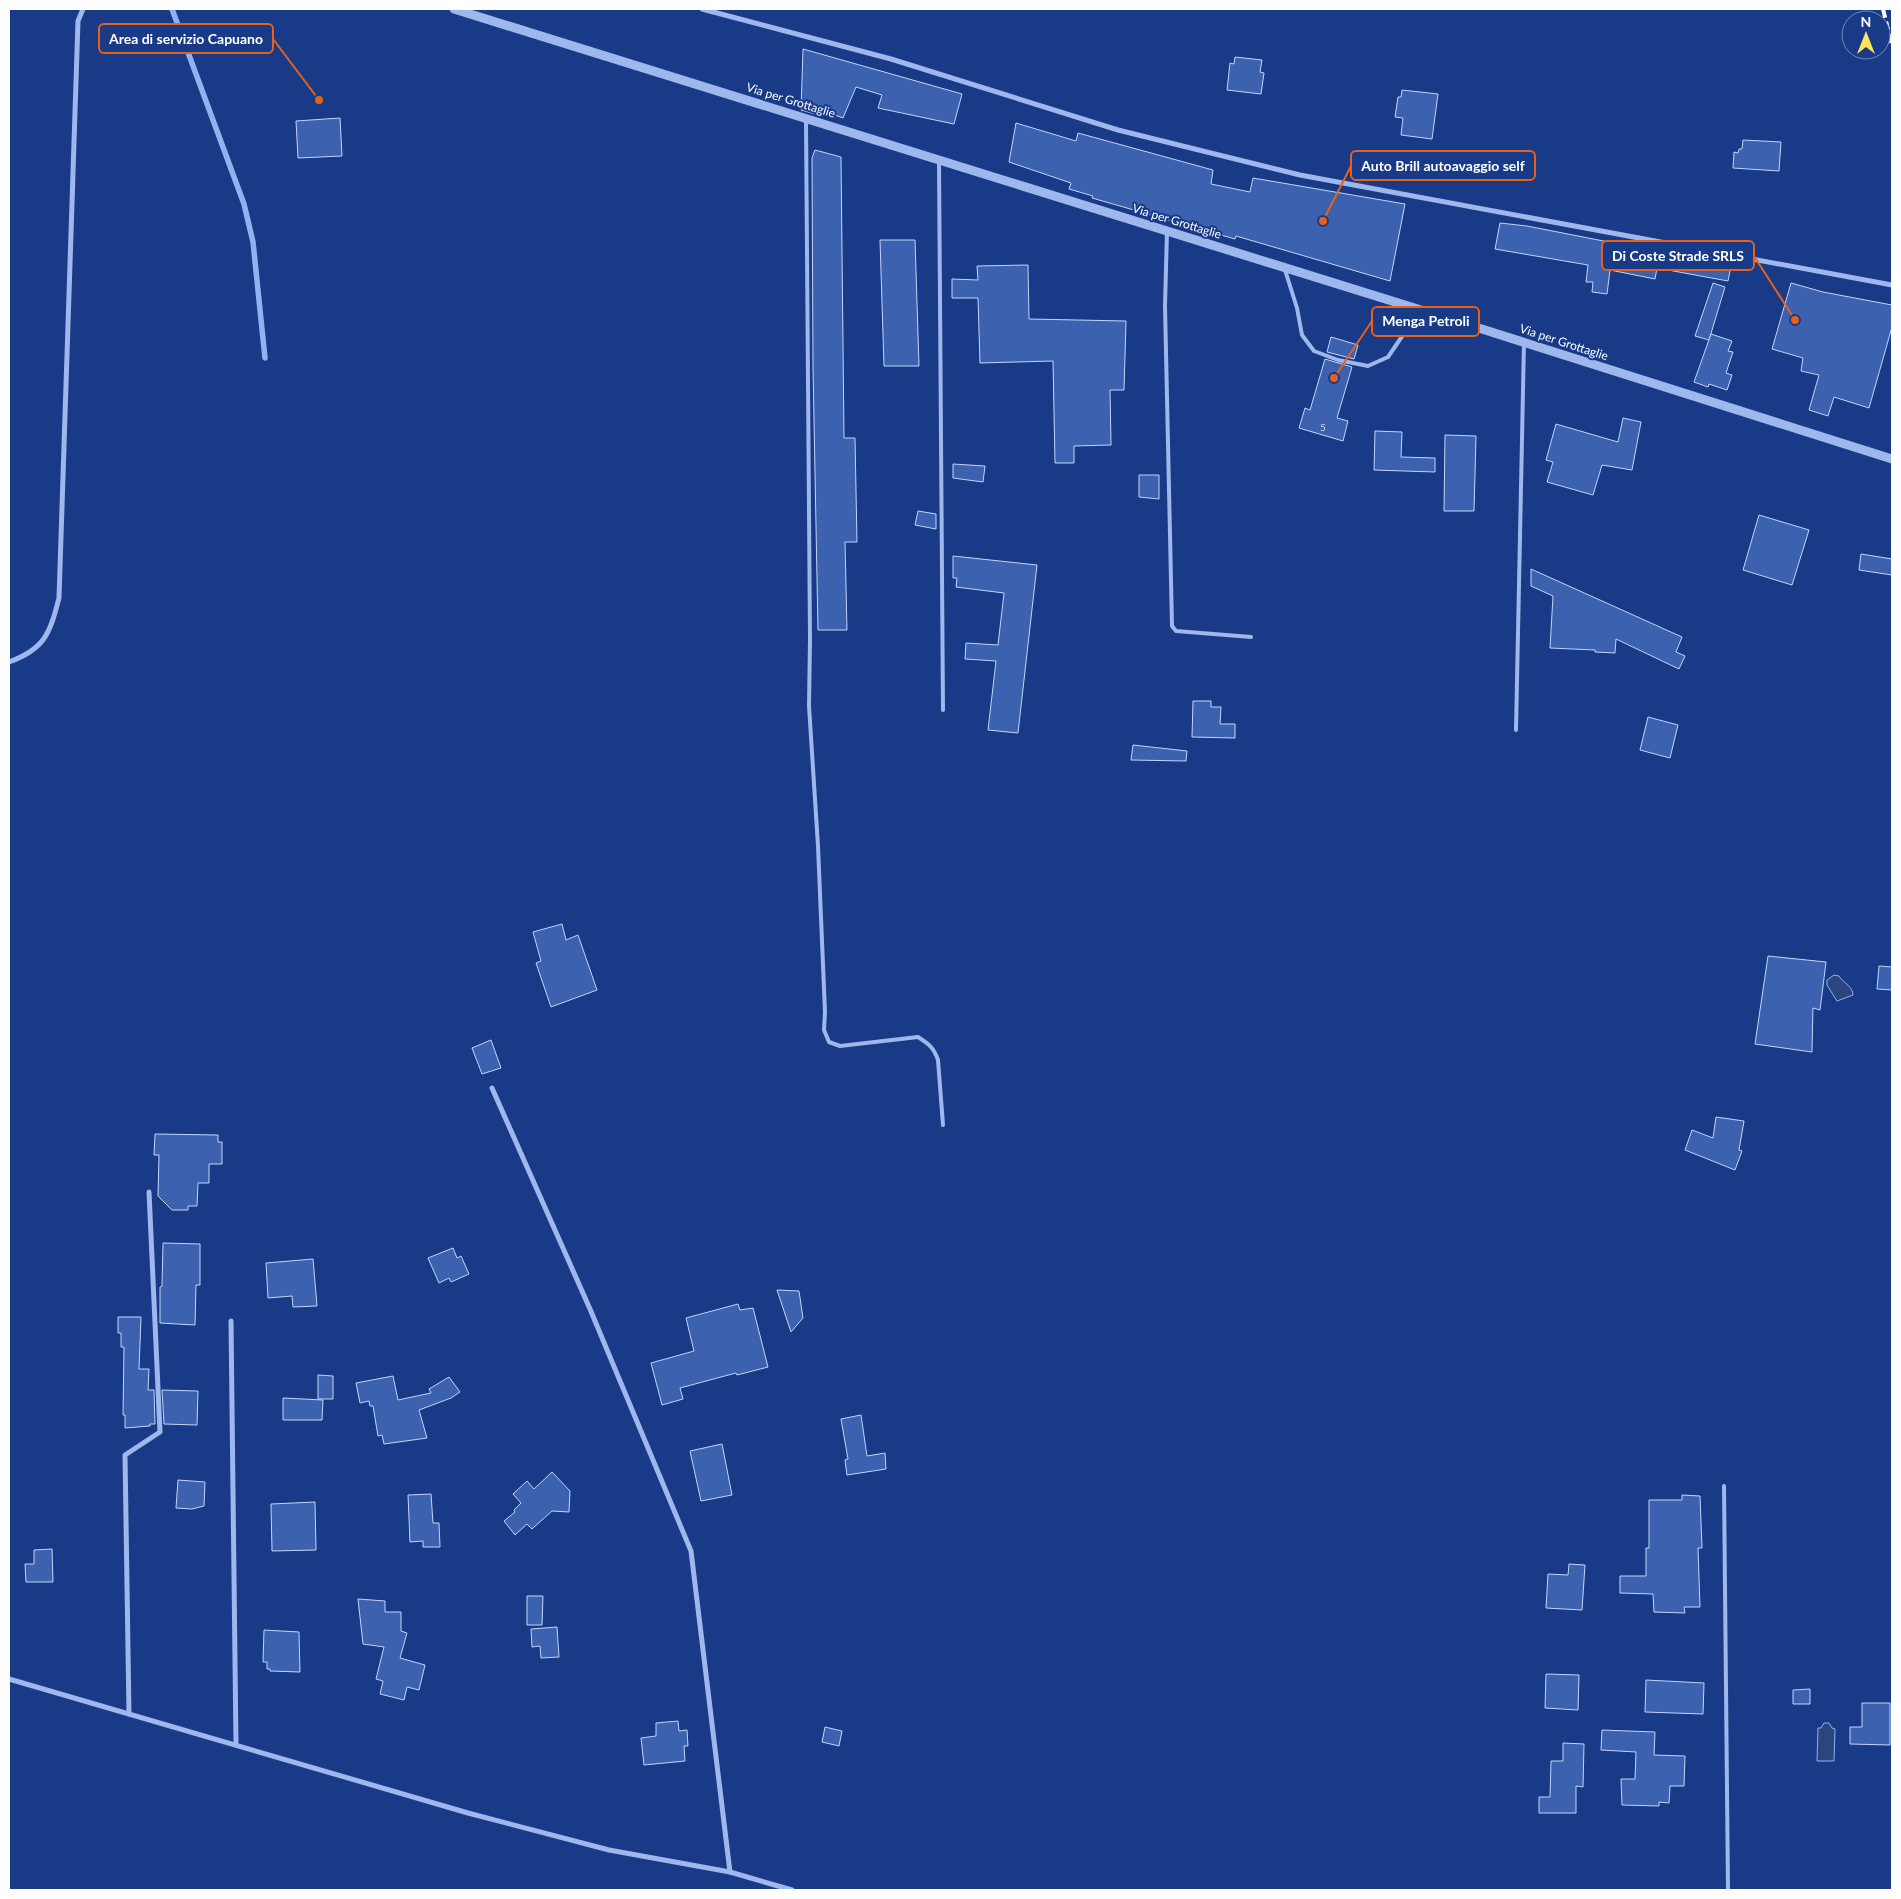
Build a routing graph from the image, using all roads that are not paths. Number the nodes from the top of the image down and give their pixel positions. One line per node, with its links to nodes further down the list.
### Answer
1 (82, 9): 13 (street)
2 (454, 9): 4 (street, Via per Grottaglie)
3 (702, 9): 8 (street)
4 (806, 118): 5 (street, Via per Grottaglie); 17 (lane)
5 (939, 160): 6 (street, Via per Grottaglie); 14 (lane)
6 (1167, 231): 7 (street, Via per Grottaglie); 12 (lane)
7 (1284, 267): 9 (street, Via per Grottaglie); 9 (lane)
8 (1892, 285)
9 (1420, 310): 10 (street, Via per Grottaglie)
10 (1524, 342): 11 (street, Via per Grottaglie); 15 (lane)
11 (1892, 459)
12 (1251, 637)
13 (9, 662)
14 (943, 710)
15 (1516, 730)
16 (492, 1088): 24 (street)
17 (944, 1125)
18 (149, 1192): 22 (street)
19 (231, 1321): 23 (street)
20 (1724, 1486): 26 (lane)
21 (9, 1679): 22 (street)
22 (129, 1714): 23 (street)
23 (236, 1745): 24 (street)
24 (730, 1872): 25 (street)
25 (792, 1890)
26 (1728, 1890)

